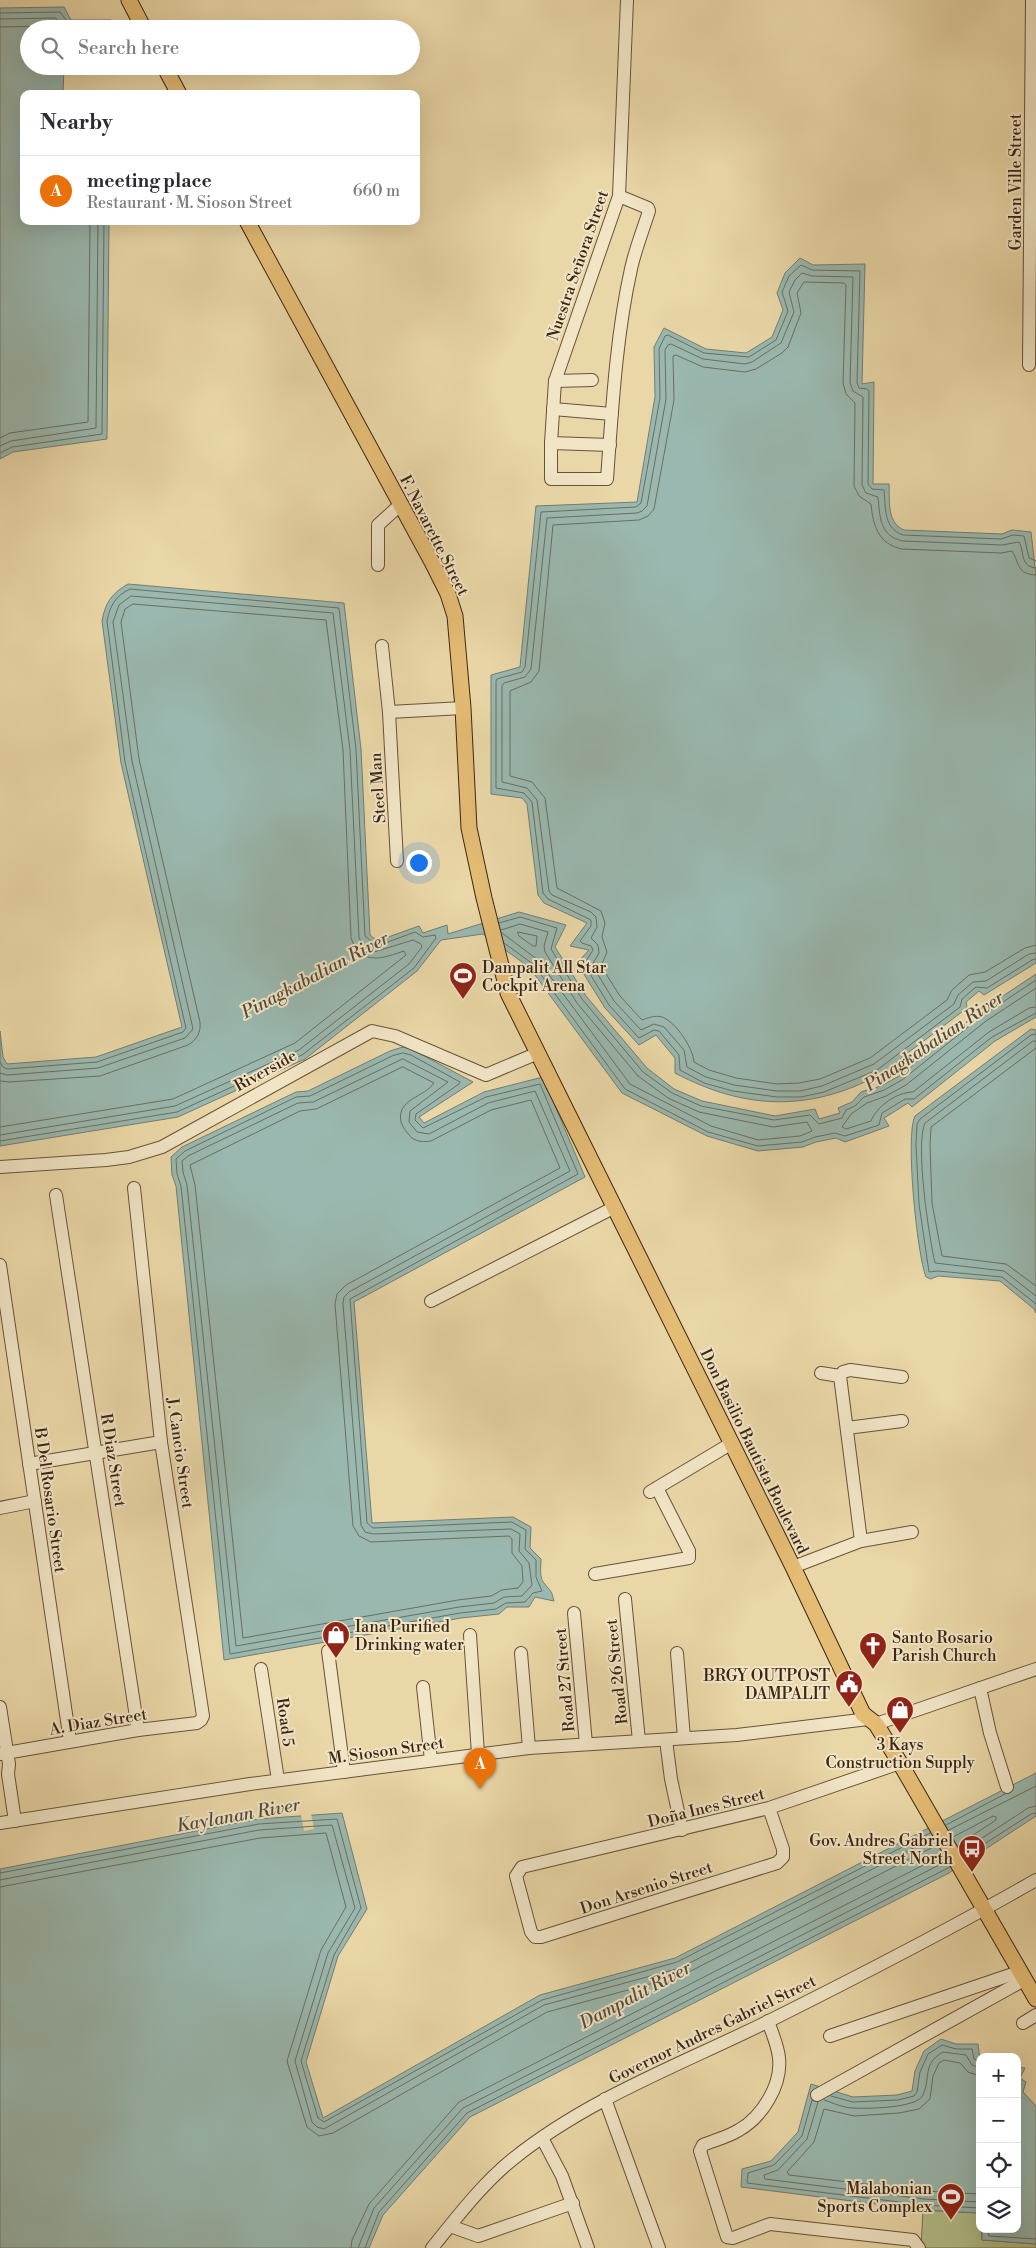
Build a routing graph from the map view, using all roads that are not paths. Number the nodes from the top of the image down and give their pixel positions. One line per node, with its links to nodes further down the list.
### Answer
1 (129, 0): 4 (main road)
2 (627, 0): 7 (street, Nuestra Señora Street)
3 (1032, 0): 9 (street, Garden Ville Street)
4 (139, 20)
5 (169, 75): 6 (main road)
6 (177, 90)
7 (619, 196): 11 (street, Nuestra Señora Street); 13 (street)
8 (249, 225): 16 (main road, F. Navarette Street)
9 (1029, 365)
10 (592, 380): 11 (street)
11 (555, 381): 12 (street, Nuestra Señora Street)
12 (553, 409): 13 (street); 14 (street, Nuestra Señora Street)
13 (612, 414): 15 (street)
14 (551, 443): 15 (street); 15 (street, Nuestra Señora Street)
15 (610, 445)
16 (400, 504): 17 (street); 19 (main road, F. Navarette Street)
17 (378, 565)
18 (382, 646): 20 (street, Steel Man)
19 (463, 708): 20 (street); 22 (main road, F. Navarette Street)
20 (389, 712): 21 (street, Steel Man)
21 (397, 861)
22 (484, 898): 23 (main road, Don Basilio Bautista Boulevard)
23 (538, 1053): 24 (street, Riverside); 27 (main road, Don Basilio Bautista Boulevard)
24 (0, 1167)
25 (134, 1188): 35 (street, J. Cancio Street)
26 (56, 1194): 37 (street, R Diaz Street)
27 (615, 1206): 29 (street); 36 (main road, Don Basilio Bautista Boulevard)
28 (0, 1265): 38 (street, B Del Rosario Street)
29 (431, 1301)
30 (822, 1373): 31 (street)
31 (840, 1376): 32 (street); 34 (street)
32 (902, 1377)
33 (902, 1421): 34 (street)
34 (847, 1428): 42 (street)
35 (162, 1442): 37 (street); 56 (street, J. Cancio Street)
36 (732, 1443): 43 (main road, Don Basilio Bautista Boulevard); 44 (street)
37 (97, 1454): 38 (street); 58 (street, R Diaz Street)
38 (30, 1464): 39 (street, B Del Rosario Street)
39 (35, 1501): 40 (street); 60 (street, B Del Rosario Street)
40 (0, 1508)
41 (912, 1532): 42 (street)
42 (861, 1541): 43 (street)
43 (793, 1567): 57 (main road, Don Basilio Bautista Boulevard)
44 (595, 1574)
45 (625, 1599): 62 (street, Road 26 Street)
46 (574, 1613): 63 (street, Road 27 Street)
47 (470, 1635): 65 (street)
48 (328, 1651): 69 (street)
49 (521, 1653): 64 (street)
50 (677, 1653): 59 (street)
51 (261, 1669): 70 (street, Road 5)
52 (1036, 1669): 54 (street, M. Sioson Street)
53 (423, 1687): 67 (street)
54 (980, 1688): 57 (street, M. Sioson Street); 71 (street)
55 (0, 1707): 66 (street)
56 (201, 1720): 58 (street, A. Diaz Street)
57 (872, 1722): 59 (street, M. Sioson Street); 68 (main road, Don Basilio Bautista Boulevard)
58 (138, 1730): 60 (street, A. Diaz Street)
59 (684, 1738): 61 (street, M. Sioson Street)
60 (70, 1740): 66 (street, A. Diaz Street)
61 (666, 1740): 62 (street, M. Sioson Street); 75 (street)
62 (639, 1741): 63 (street, M. Sioson Street)
63 (586, 1744): 64 (street, M. Sioson Street)
64 (529, 1748): 65 (street, M. Sioson Street)
65 (478, 1754): 67 (street, M. Sioson Street)
66 (5, 1757): 73 (street)
67 (431, 1760): 69 (street, M. Sioson Street)
68 (900, 1763): 72 (street, Doña Ines Street); 78 (main road, Don Basilio Bautista Boulevard)
69 (344, 1772): 70 (street, M. Sioson Street)
70 (278, 1780): 73 (street, M. Sioson Street)
71 (1007, 1787)
72 (769, 1808): 75 (street, Doña Ines Street); 76 (street, Don Arsenio Street)
73 (19, 1820): 74 (street, M. Sioson Street)
74 (0, 1823)
75 (682, 1830): 76 (street, Doña Ines Street)
76 (517, 1871)
77 (1036, 1880): 78 (street, Governor Andres Gabriel Street)
78 (984, 1910): 79 (main road, Don Basilio Bautista Boulevard); 82 (street, Governor Andres Gabriel Street)
79 (1022, 1976): 80 (main road, Don Basilio Bautista Boulevard); 84 (street); 85 (street)
80 (1036, 1998)
81 (1036, 2016): 83 (street)
82 (768, 2021): 86 (street, Governor Andres Gabriel Street); 93 (street)
83 (1023, 2022)
84 (830, 2036)
85 (817, 2095)
86 (605, 2099): 87 (street, Governor Andres Gabriel Street); 92 (street)
87 (542, 2138): 88 (street); 89 (street, Governor Andres Gabriel Street)
88 (573, 2203): 89 (street); 91 (street)
89 (450, 2226): 90 (street, Governor Andres Gabriel Street)
90 (432, 2248)
91 (588, 2248)
92 (660, 2248)
93 (919, 2248)

